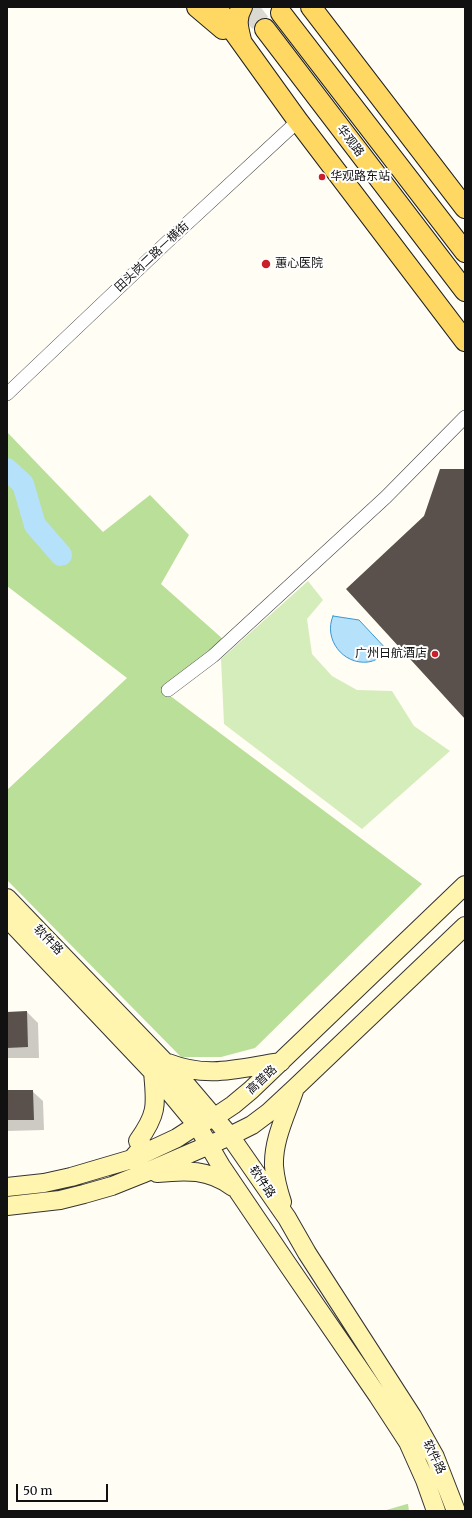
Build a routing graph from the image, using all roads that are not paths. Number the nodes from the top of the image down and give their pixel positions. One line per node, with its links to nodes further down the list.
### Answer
1 (197, 7): 7 (main road)
2 (216, 7): 7 (main road)
3 (242, 7): 7 (main road)
4 (311, 7): 9 (main road)
5 (280, 13): 10 (main road, 华观路)
6 (265, 29): 11 (main road, 华观路)
7 (242, 44): 8 (main road)
8 (298, 121): 12 (main road); 13 (street, 田头岗二路一横街)
9 (465, 208)
10 (465, 252)
11 (465, 291)
12 (465, 341)
13 (7, 394)
14 (465, 417): 15 (street)
15 (168, 690)
16 (465, 885): 20 (street, 高普路)
17 (7, 898): 23 (street, 软件路)
18 (7, 918): 23 (street, 软件路)
19 (465, 926): 21 (street)
20 (306, 1038): 21 (street); 22 (street, 高普路)
21 (326, 1058): 24 (street)
22 (281, 1062): 23 (street); 25 (street, 高普路)
23 (159, 1067): 25 (street, 软件路); 26 (street, 软件路); 29 (street)
24 (296, 1087): 27 (street); 34 (street)
25 (215, 1117): 26 (street, 高普路); 27 (street, 软件路)
26 (196, 1126): 28 (street, 软件路); 29 (street, 高普路)
27 (230, 1136): 28 (street); 34 (street, 软件路)
28 (208, 1145): 30 (street); 32 (street, 软件路)
29 (132, 1159): 31 (street, 高普路)
30 (142, 1174): 32 (street); 33 (street)
31 (7, 1187)
32 (237, 1189): 35 (street, 软件路)
33 (7, 1206)
34 (286, 1218): 36 (street, 软件路)
35 (436, 1511)
36 (456, 1511)

